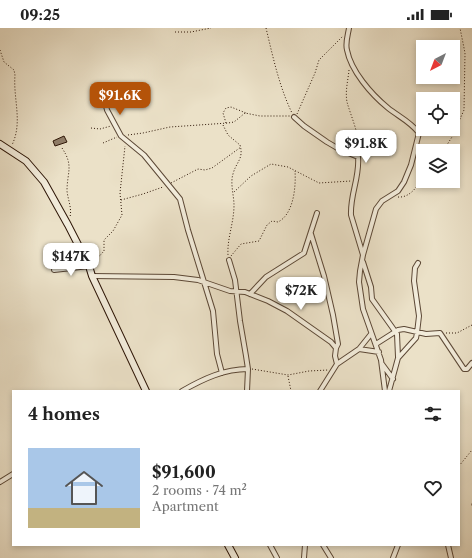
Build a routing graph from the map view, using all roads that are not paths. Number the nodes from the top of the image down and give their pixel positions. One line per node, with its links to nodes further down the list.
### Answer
1 (349, 30): 7 (street)
2 (105, 102): 14 (street)
3 (294, 117): 7 (street)
4 (0, 144): 11 (street)
5 (317, 214): 6 (street)
6 (311, 234): 16 (street); 23 (street)
7 (363, 255): 9 (street)
8 (229, 260): 15 (street)
9 (362, 261): 19 (street); 21 (street)
10 (418, 263): 17 (street)
11 (89, 266): 12 (street); 13 (street)
12 (54, 270)
13 (92, 276): 14 (street); 33 (street)
14 (204, 283): 15 (street); 31 (street)
15 (236, 292): 16 (street); 30 (street)
16 (250, 294): 23 (street)
17 (417, 323): 18 (street); 20 (street)
18 (408, 330): 19 (street); 20 (street)
19 (396, 332): 22 (street); 26 (street)
20 (417, 333): 26 (street); 27 (street)
21 (371, 334): 22 (street); 24 (street)
22 (376, 344): 25 (street)
23 (336, 348): 29 (street)
24 (359, 349): 25 (street); 29 (street)
25 (379, 352): 28 (street)
26 (398, 358): 32 (street)
27 (472, 363)
28 (382, 364): 32 (street); 37 (street)
29 (336, 366): 36 (street)
30 (248, 369): 31 (street); 35 (street)
31 (222, 373): 34 (street)
32 (393, 379): 38 (street)
33 (146, 390)
34 (184, 390)
35 (247, 390)
36 (321, 390)
37 (385, 390)
38 (389, 390)
39 (11, 475): 40 (street)
40 (0, 482)
41 (229, 546): 47 (street)
42 (271, 546): 48 (street)
43 (305, 546): 49 (street)
44 (324, 546): 50 (street)
45 (398, 546): 51 (street)
46 (448, 546): 52 (street)
47 (235, 558)
48 (277, 558)
49 (304, 558)
50 (331, 558)
51 (393, 558)
52 (451, 558)

